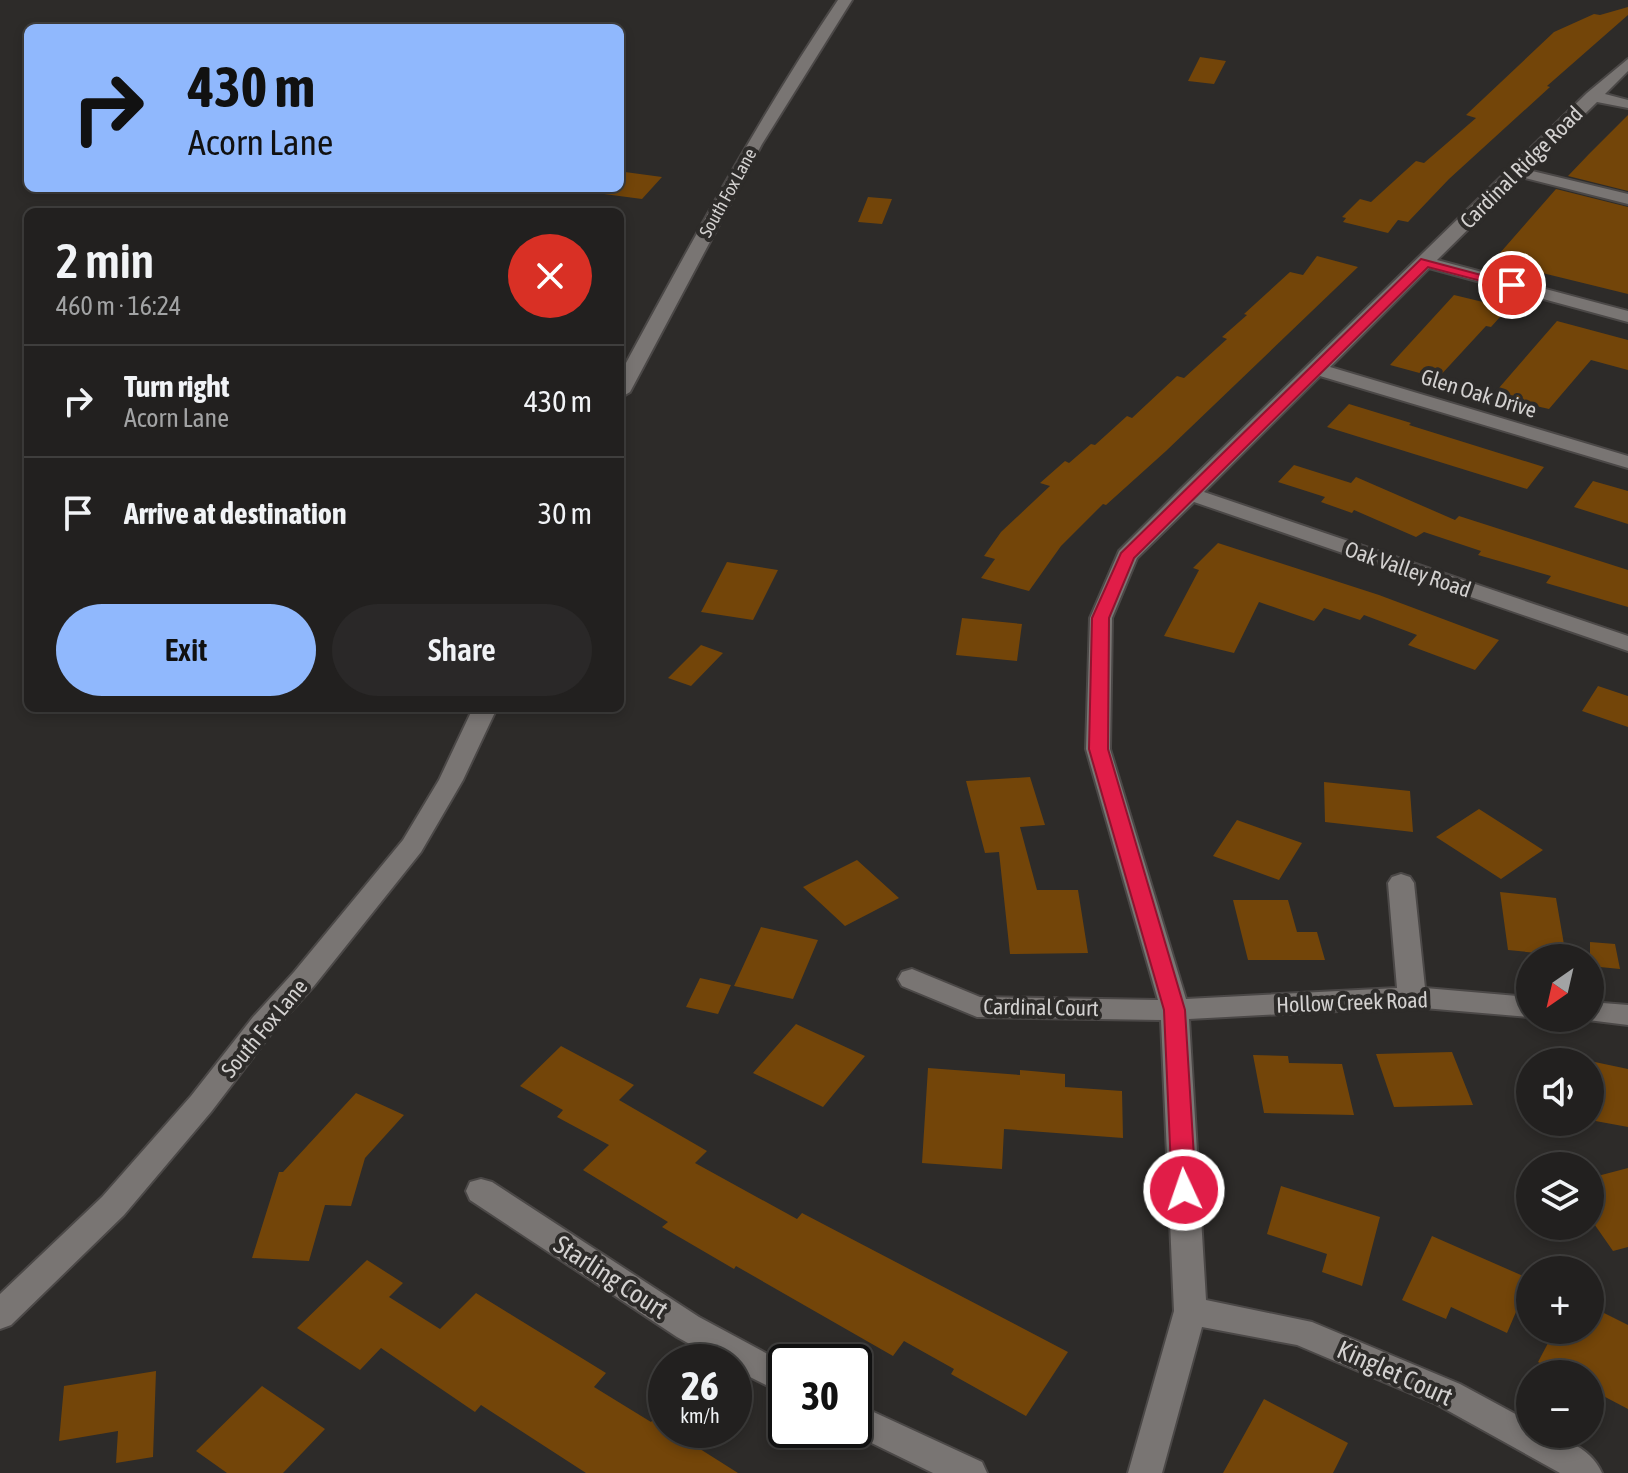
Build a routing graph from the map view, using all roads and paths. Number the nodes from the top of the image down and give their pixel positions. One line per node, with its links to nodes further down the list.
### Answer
1 (845, 0): 10 (street, South Fox Lane)
2 (1628, 63): 3 (street, Cardinal Ridge Road)
3 (1592, 96): 4 (street); 5 (street, Cardinal Ridge Road)
4 (1628, 104)
5 (1518, 172): 6 (street); 7 (street, Cardinal Ridge Road)
6 (1628, 199)
7 (1425, 262): 8 (street); 9 (street, Cardinal Ridge Road)
8 (1628, 317)
9 (1316, 369): 11 (street, Glen Oak Drive); 12 (street, Cardinal Ridge Road)
10 (624, 385)
11 (1628, 462)
12 (1188, 493): 13 (street, Oak Valley Road); 19 (street, Cardinal Ridge Road)
13 (1628, 644)
14 (483, 712): 24 (street, South Fox Lane)
15 (1401, 883): 17 (street)
16 (912, 979): 19 (street, Cardinal Court)
17 (1412, 997): 18 (street, Hollow Creek Road); 19 (street, Hollow Creek Road)
18 (1516, 1006)
19 (1175, 1010): 23 (street, Cardinal Ridge Road)
20 (1604, 1013): 21 (street)
21 (1628, 1015)
22 (481, 1191): 25 (street, Starling Court)
23 (1190, 1311): 28 (street, Cardinal Ridge Road); 29 (street, Kinglet Court)
24 (0, 1315)
25 (768, 1371)
26 (872, 1428): 27 (street)
27 (970, 1473)
28 (1145, 1473)
29 (1585, 1473)

